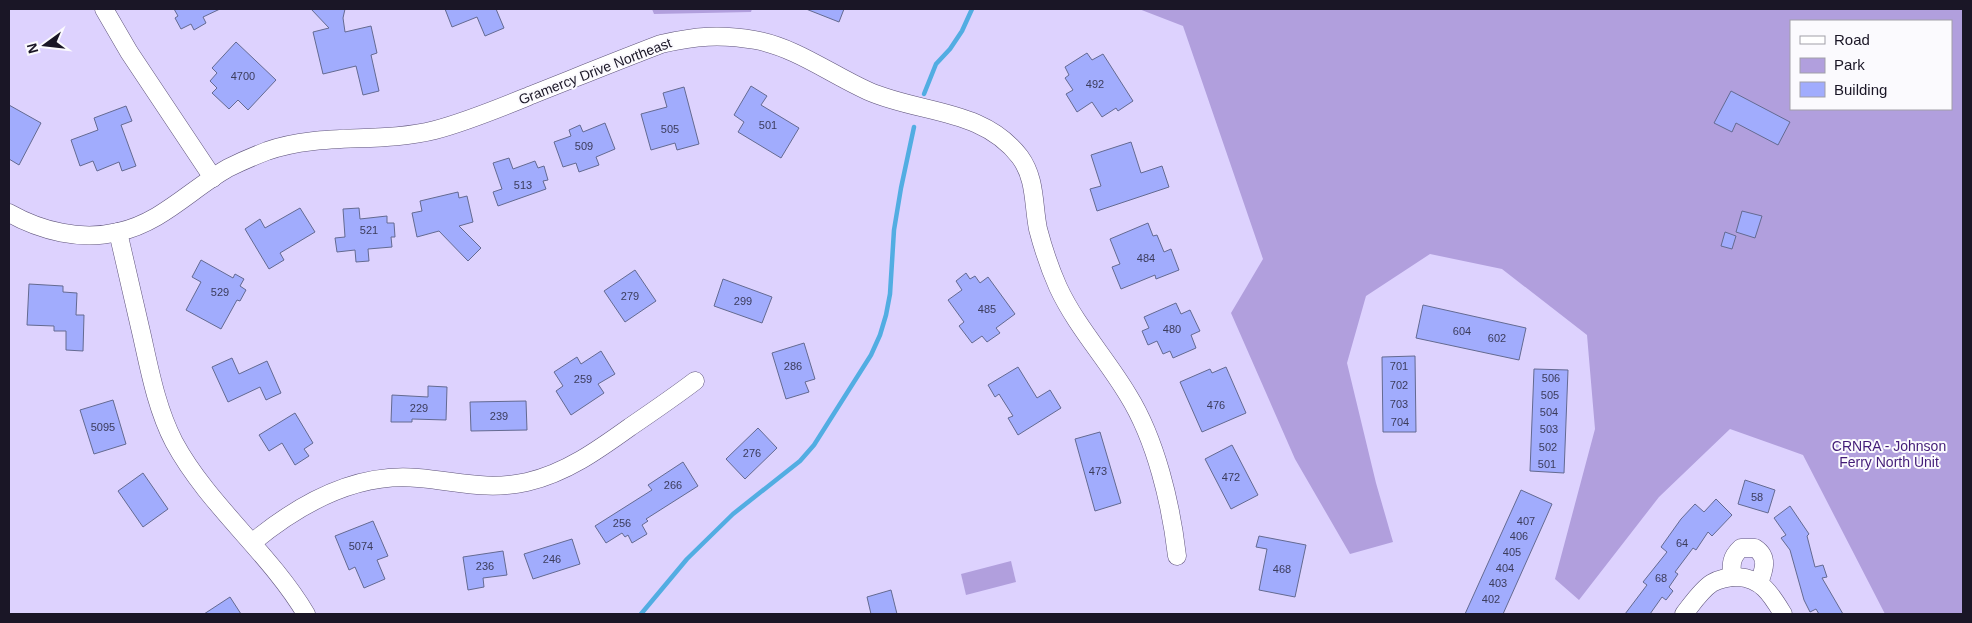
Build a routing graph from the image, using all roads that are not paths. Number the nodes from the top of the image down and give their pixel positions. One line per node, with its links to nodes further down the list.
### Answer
1 (104, 9): 2 (street)
2 (213, 178): 4 (street, Gramercy Drive Northeast); 7 (street, Gramercy Drive Northeast)
3 (9, 213): 4 (street, Gramercy Drive Northeast)
4 (118, 232): 6 (street)
5 (696, 381): 6 (street)
6 (252, 542): 10 (street)
7 (1177, 556)
8 (1732, 577): 9 (street); 9 (street); 11 (street)
9 (1759, 583): 12 (street)
10 (306, 614)
11 (1684, 614)
12 (1783, 614)

